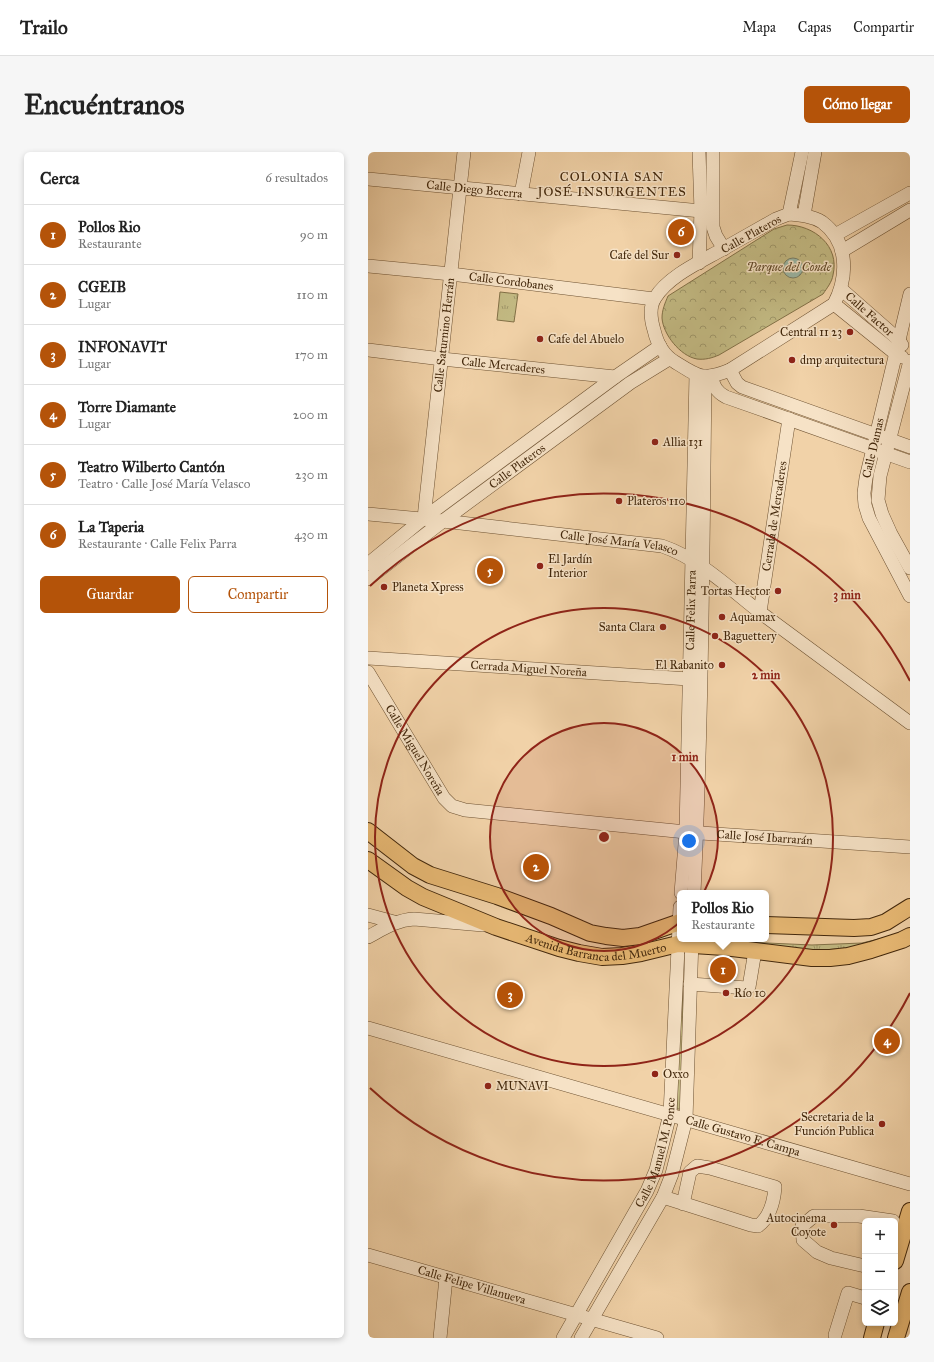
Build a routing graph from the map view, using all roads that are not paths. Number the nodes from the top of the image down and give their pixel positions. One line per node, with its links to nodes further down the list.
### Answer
1 (464, 152): 8 (street, Calle Saturnino Herrán)
2 (529, 152): 10 (street)
3 (699, 152): 12 (street)
4 (713, 152): 16 (street)
5 (802, 152): 13 (street)
6 (815, 152): 14 (street)
7 (368, 180): 8 (street, Calle Diego Becerra)
8 (460, 188): 10 (street, Calle Diego Becerra); 20 (street, Calle Saturnino Herrán)
9 (910, 193): 15 (street)
10 (521, 194): 12 (street, Calle Diego Becerra)
11 (910, 210): 17 (street)
12 (701, 211): 18 (street)
13 (789, 214): 14 (street, Calle Plateros); 16 (street, Calle Plateros)
14 (804, 215): 15 (street, Calle Plateros)
15 (835, 235): 17 (street, Calle Plateros)
16 (724, 249): 18 (street, Calle Plateros)
17 (842, 251): 21 (street, Calle Plateros)
18 (699, 262): 23 (street, Calle Plateros)
19 (368, 266): 20 (street, Calle Cordobanes)
20 (451, 274): 23 (street, Calle Cordobanes); 29 (street, Calle Saturnino Herrán)
21 (841, 289): 24 (street, Calle Plateros); 25 (street, Calle Factor)
22 (910, 294): 25 (street, Calle Damas)
23 (654, 299): 26 (street, Calle Plateros)
24 (834, 304): 28 (street, Calle Factor); 32 (street)
25 (899, 340): 28 (street, Calle Damas); 31 (street, Calle Factor)
26 (660, 346): 30 (street, Calle Plateros); 34 (street, Calle Plateros)
27 (368, 350): 29 (street, Calle Mercaderes)
28 (896, 354): 31 (street, Calle Factor); 36 (street, Calle Damas)
29 (442, 359): 34 (street, Calle Mercaderes); 43 (street, Calle Saturnino Herrán)
30 (669, 359): 33 (street, Calle Plateros); 44 (street, Calle Plateros)
31 (910, 361): 37 (street, Calle Damas)
32 (730, 370): 33 (street); 36 (street)
33 (704, 376): 35 (street); 45 (street, Calle Felix Parra); 47 (street, Calle Felix Parra)
34 (615, 377): 43 (street, Calle Plateros)
35 (789, 419): 39 (street); 51 (street, Cerrada de Mercaderes)
36 (876, 436): 37 (street); 39 (street, Calle Damas)
37 (888, 440): 38 (street); 40 (street, Calle Damas)
38 (910, 447)
39 (872, 449): 40 (street); 50 (street, Calle Damas)
40 (885, 453): 41 (street); 48 (street, Calle Damas)
41 (910, 462)
42 (368, 514): 43 (street, Calle José María Velasco)
43 (424, 518): 44 (street, Calle José María Velasco); 46 (street, Calle Plateros)
44 (444, 521): 45 (street, Calle José María Velasco); 49 (street, Calle Plateros)
45 (692, 559): 47 (street, Calle José María Velasco); 54 (street, Calle Felix Parra)
46 (368, 564)
47 (703, 567): 51 (street, Calle José María Velasco); 58 (street, Calle Felix Parra)
48 (910, 568)
49 (368, 579)
50 (910, 596)
51 (760, 612): 55 (street, Calle José María Velasco)
52 (368, 658): 54 (street, Cerrada Miguel Noreña)
53 (368, 672): 56 (street, Calle Miguel Noreña)
54 (689, 679): 58 (street, Calle Felix Parra)
55 (910, 723)
56 (452, 806): 58 (street, Calle José Ibarrarán)
57 (368, 831): 65 (main road, Avenida Barranca del Muerto)
58 (691, 832): 59 (street, Calle José Ibarrarán); 61 (street, Calle Felix Parra); 62 (street, Calle Felix Parra)
59 (910, 847)
60 (368, 860): 69 (main road, Avenida Barranca del Muerto)
61 (681, 890)
62 (694, 890)
63 (910, 907): 67 (main road)
64 (368, 915): 66 (street)
65 (677, 918)
66 (394, 922): 69 (street); 71 (street)
67 (769, 924)
68 (910, 924): 73 (main road)
69 (496, 926): 72 (main road, Avenida Barranca del Muerto)
70 (910, 936): 73 (main road, Avenida Barranca del Muerto)
71 (368, 937)
72 (687, 942): 74 (main road, Avenida Barranca del Muerto); 75 (street, Calle Manuel M. Ponce); 77 (street, Calle Manuel M. Ponce)
73 (872, 950): 74 (main road, Avenida Barranca del Muerto)
74 (755, 951): 75 (street)
75 (690, 984): 78 (street, Calle Manuel M. Ponce)
76 (368, 1028): 77 (street, Calle Gustavo E. Campa)
77 (670, 1114): 78 (street, Calle Gustavo E. Campa); 89 (street, Calle Manuel M. Ponce)
78 (686, 1119): 79 (street, Calle Gustavo E. Campa); 80 (street, Calle Manuel M. Ponce)
79 (910, 1184)
80 (663, 1197): 81 (street); 90 (street, Calle Manuel M. Ponce)
81 (683, 1204): 81 (street)
82 (901, 1219): 83 (main road); 85 (street)
83 (896, 1254)
84 (368, 1255): 86 (street, Calle Felipe Villanueva)
85 (862, 1265)
86 (446, 1278): 89 (street, Calle Felipe Villanueva); 94 (street)
87 (910, 1292): 98 (main road)
88 (862, 1297): 92 (street)
89 (576, 1316): 90 (street, Calle Felipe Villanueva); 95 (street, Calle Manuel M. Ponce)
90 (591, 1320): 93 (street, Calle Felipe Villanueva); 96 (street, Calle Manuel M. Ponce)
91 (875, 1326): 97 (main road)
92 (835, 1335)
93 (650, 1337)
94 (440, 1338)
95 (563, 1338)
96 (581, 1338)
97 (872, 1338)
98 (896, 1338)

